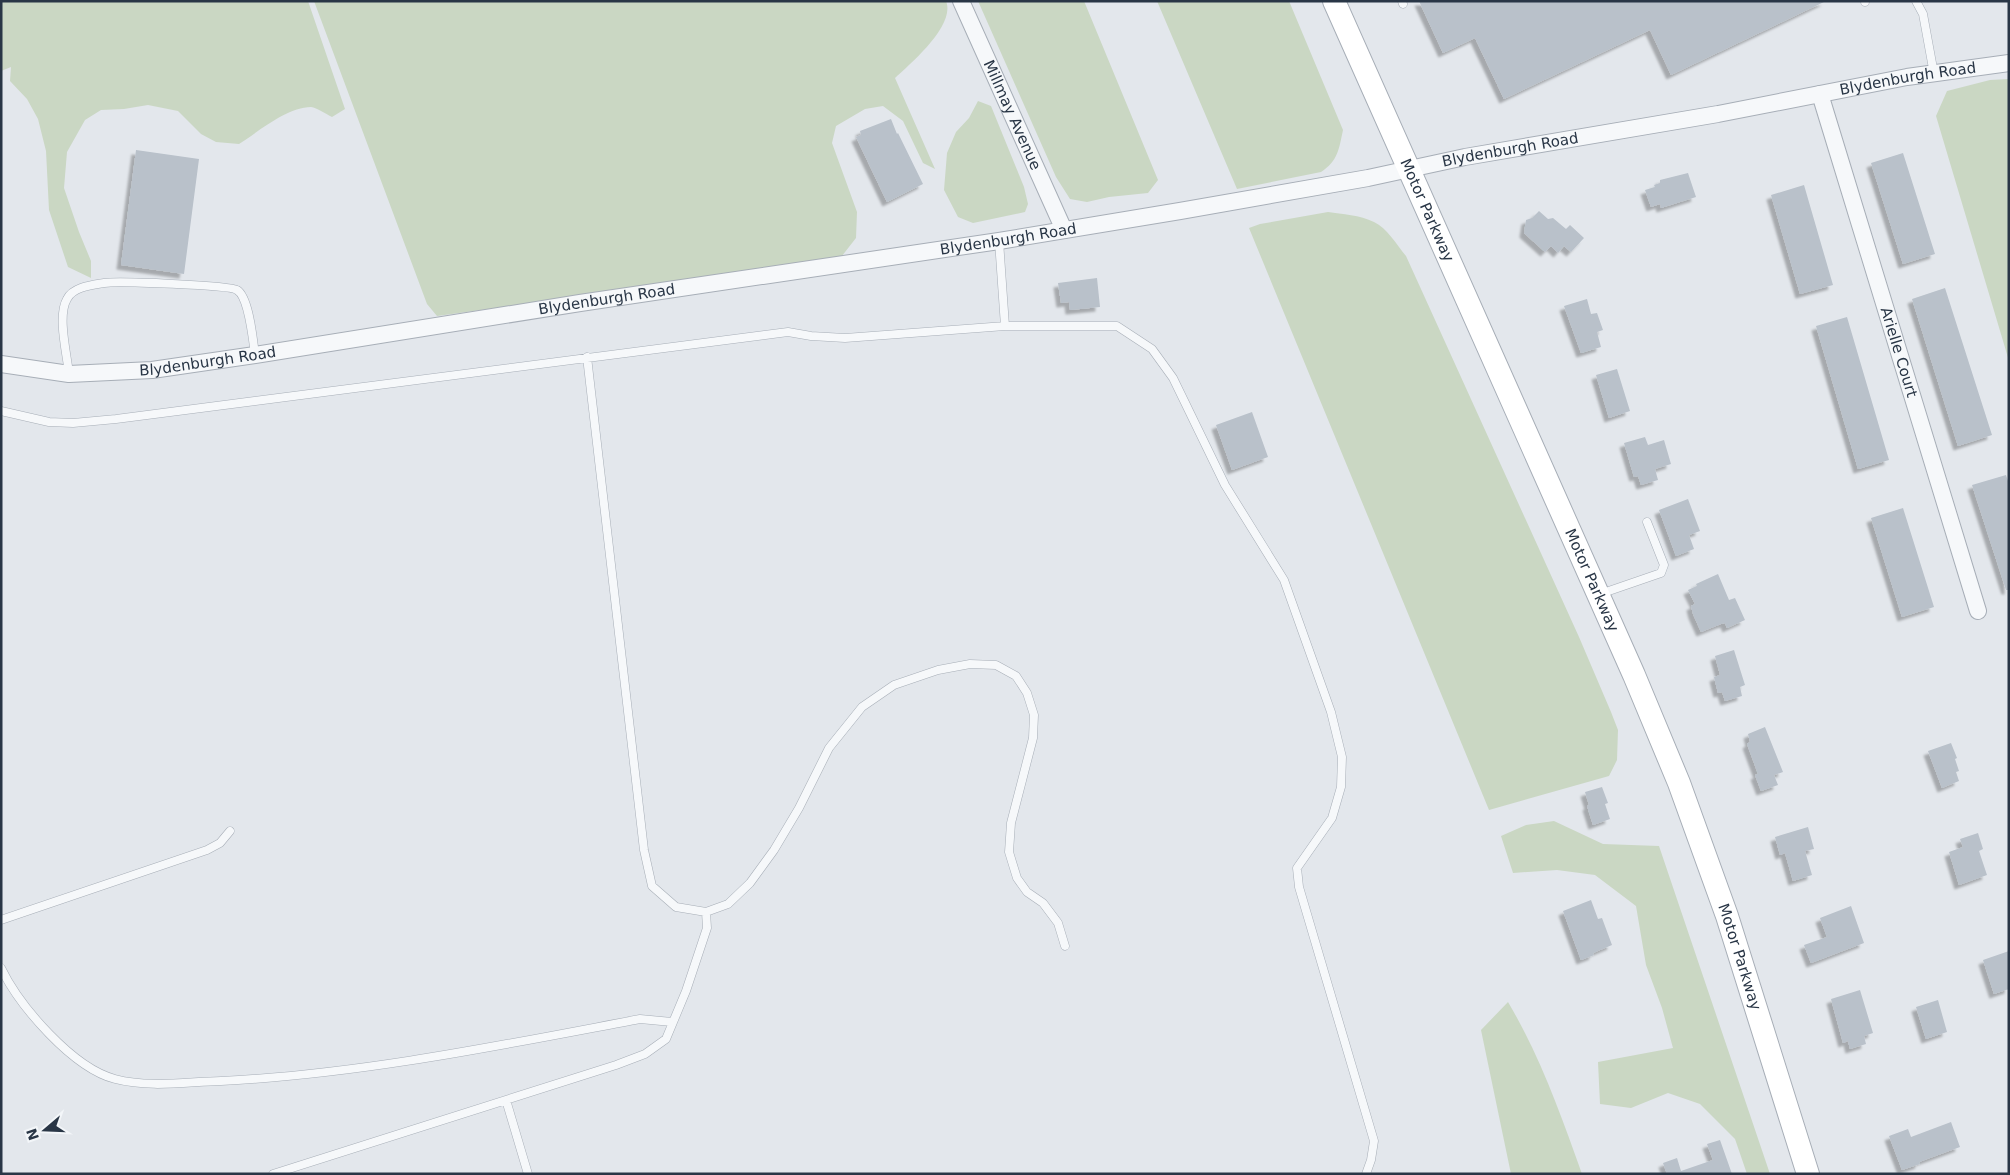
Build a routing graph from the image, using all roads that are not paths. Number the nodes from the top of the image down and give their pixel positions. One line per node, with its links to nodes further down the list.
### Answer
1 (961, 1): 8 (street, Millmay Avenue)
2 (1334, 1): 7 (main road, Motor Parkway)
3 (1916, 1): 5 (lane)
4 (2009, 63): 5 (street, Blydenburgh Road)
5 (1934, 74): 6 (street, Blydenburgh Road)
6 (1820, 94): 7 (street, Blydenburgh Road); 18 (street, Arielle Court)
7 (1409, 169): 8 (street, Blydenburgh Road); 17 (main road, Motor Parkway)
8 (1064, 230): 9 (street, Blydenburgh Road)
9 (999, 241): 10 (lane); 11 (street, Blydenburgh Road)
10 (1004, 326): 12 (lane); 28 (lane)
11 (255, 355): 14 (street, Blydenburgh Road); 14 (lane)
12 (587, 357): 15 (lane); 20 (lane)
13 (1, 364): 14 (street, Blydenburgh Road)
14 (69, 374)
15 (1, 411)
16 (1647, 522): 17 (lane)
17 (1598, 595): 29 (main road, Motor Parkway)
18 (1978, 611)
19 (230, 831): 21 (lane)
20 (706, 912): 22 (lane); 24 (lane)
21 (1, 920)
22 (1065, 946)
23 (1, 968): 24 (lane)
24 (672, 1022): 25 (lane)
25 (506, 1100): 26 (lane); 27 (lane)
26 (273, 1174)
27 (528, 1174)
28 (1366, 1174)
29 (1808, 1174)

